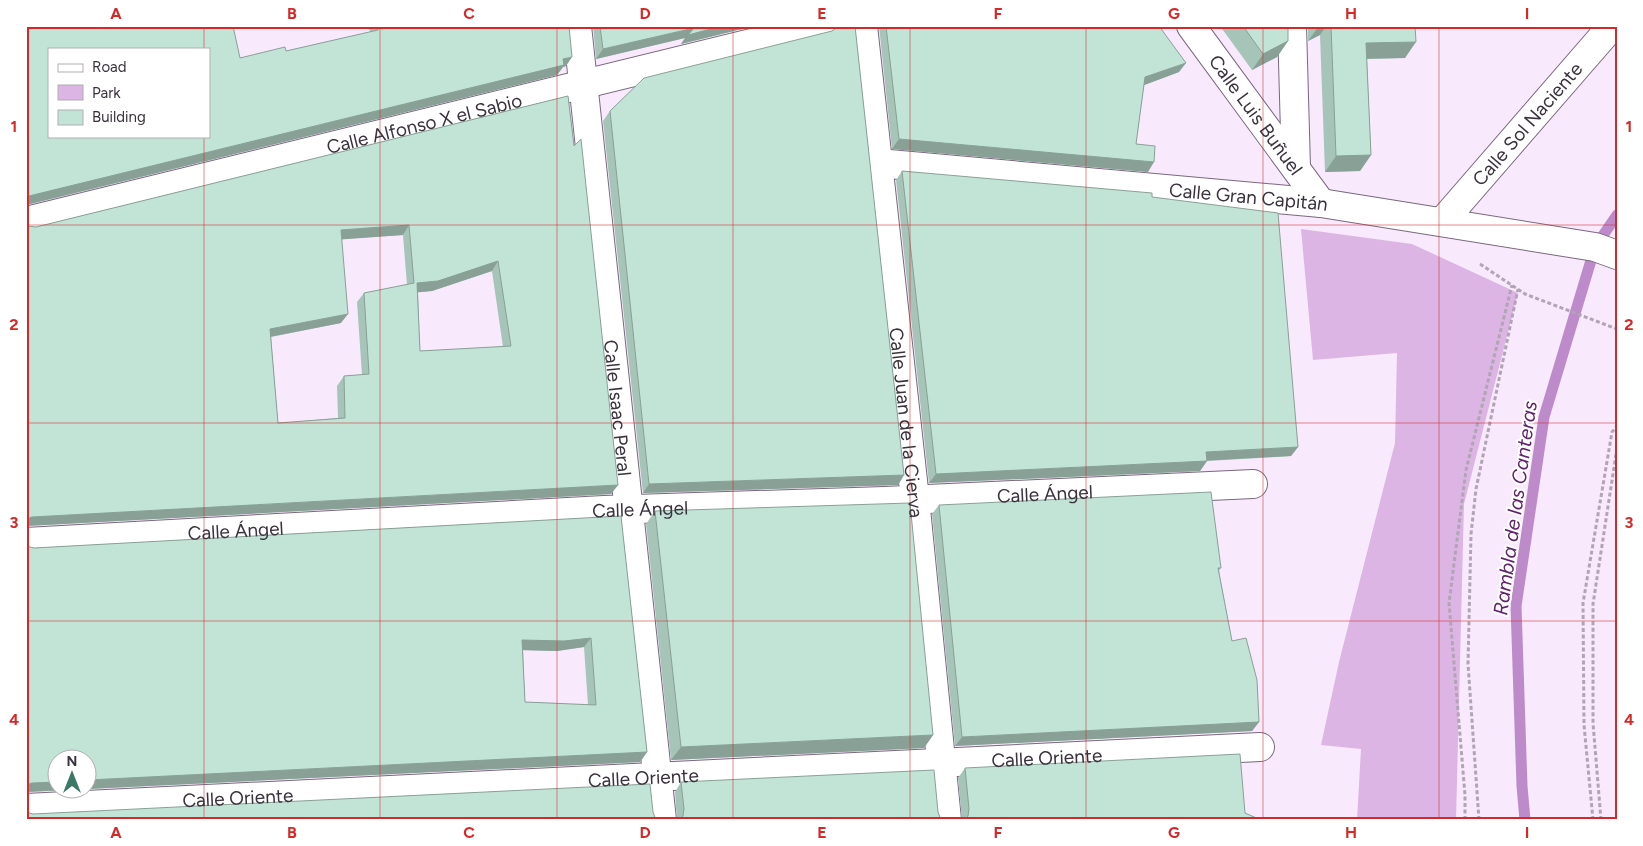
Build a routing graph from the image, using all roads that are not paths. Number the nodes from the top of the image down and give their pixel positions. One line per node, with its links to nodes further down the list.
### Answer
1 (577, 26): 7 (street, Calle Isaac Peral)
2 (821, 26): 7 (street, Calle Alfonso X el Sabio)
3 (863, 26): 8 (street, Calle Juan de la Cierva)
4 (1192, 26): 9 (street, Calle Luis Buñuel)
5 (1292, 26): 9 (street)
6 (1602, 32): 12 (street, Calle Sol Naciente)
7 (584, 84): 11 (street, Calle Alfonso X el Sabio); 16 (street, Calle Isaac Peral)
8 (878, 164): 10 (street, Calle Gran Capitán); 15 (street, Calle Juan de la Cierva)
9 (1296, 168): 10 (street, Calle Luis Buñuel)
10 (1321, 203): 12 (street, Calle Gran Capitán)
11 (26, 221)
12 (1442, 222): 13 (street, Calle Gran Capitán)
13 (1617, 255)
14 (1253, 484): 15 (street, Calle Ángel)
15 (915, 499): 16 (street, Calle Ángel); 19 (street, Calle Juan de la Cierva)
16 (630, 509): 17 (street, Calle Ángel); 20 (street, Calle Isaac Peral)
17 (26, 542)
18 (1260, 747): 19 (street, Calle Oriente)
19 (941, 763): 20 (street, Calle Oriente); 23 (street, Calle Juan de la Cierva)
20 (656, 777): 21 (street, Calle Oriente); 22 (street, Calle Isaac Peral)
21 (26, 808)
22 (662, 820)
23 (947, 820)

